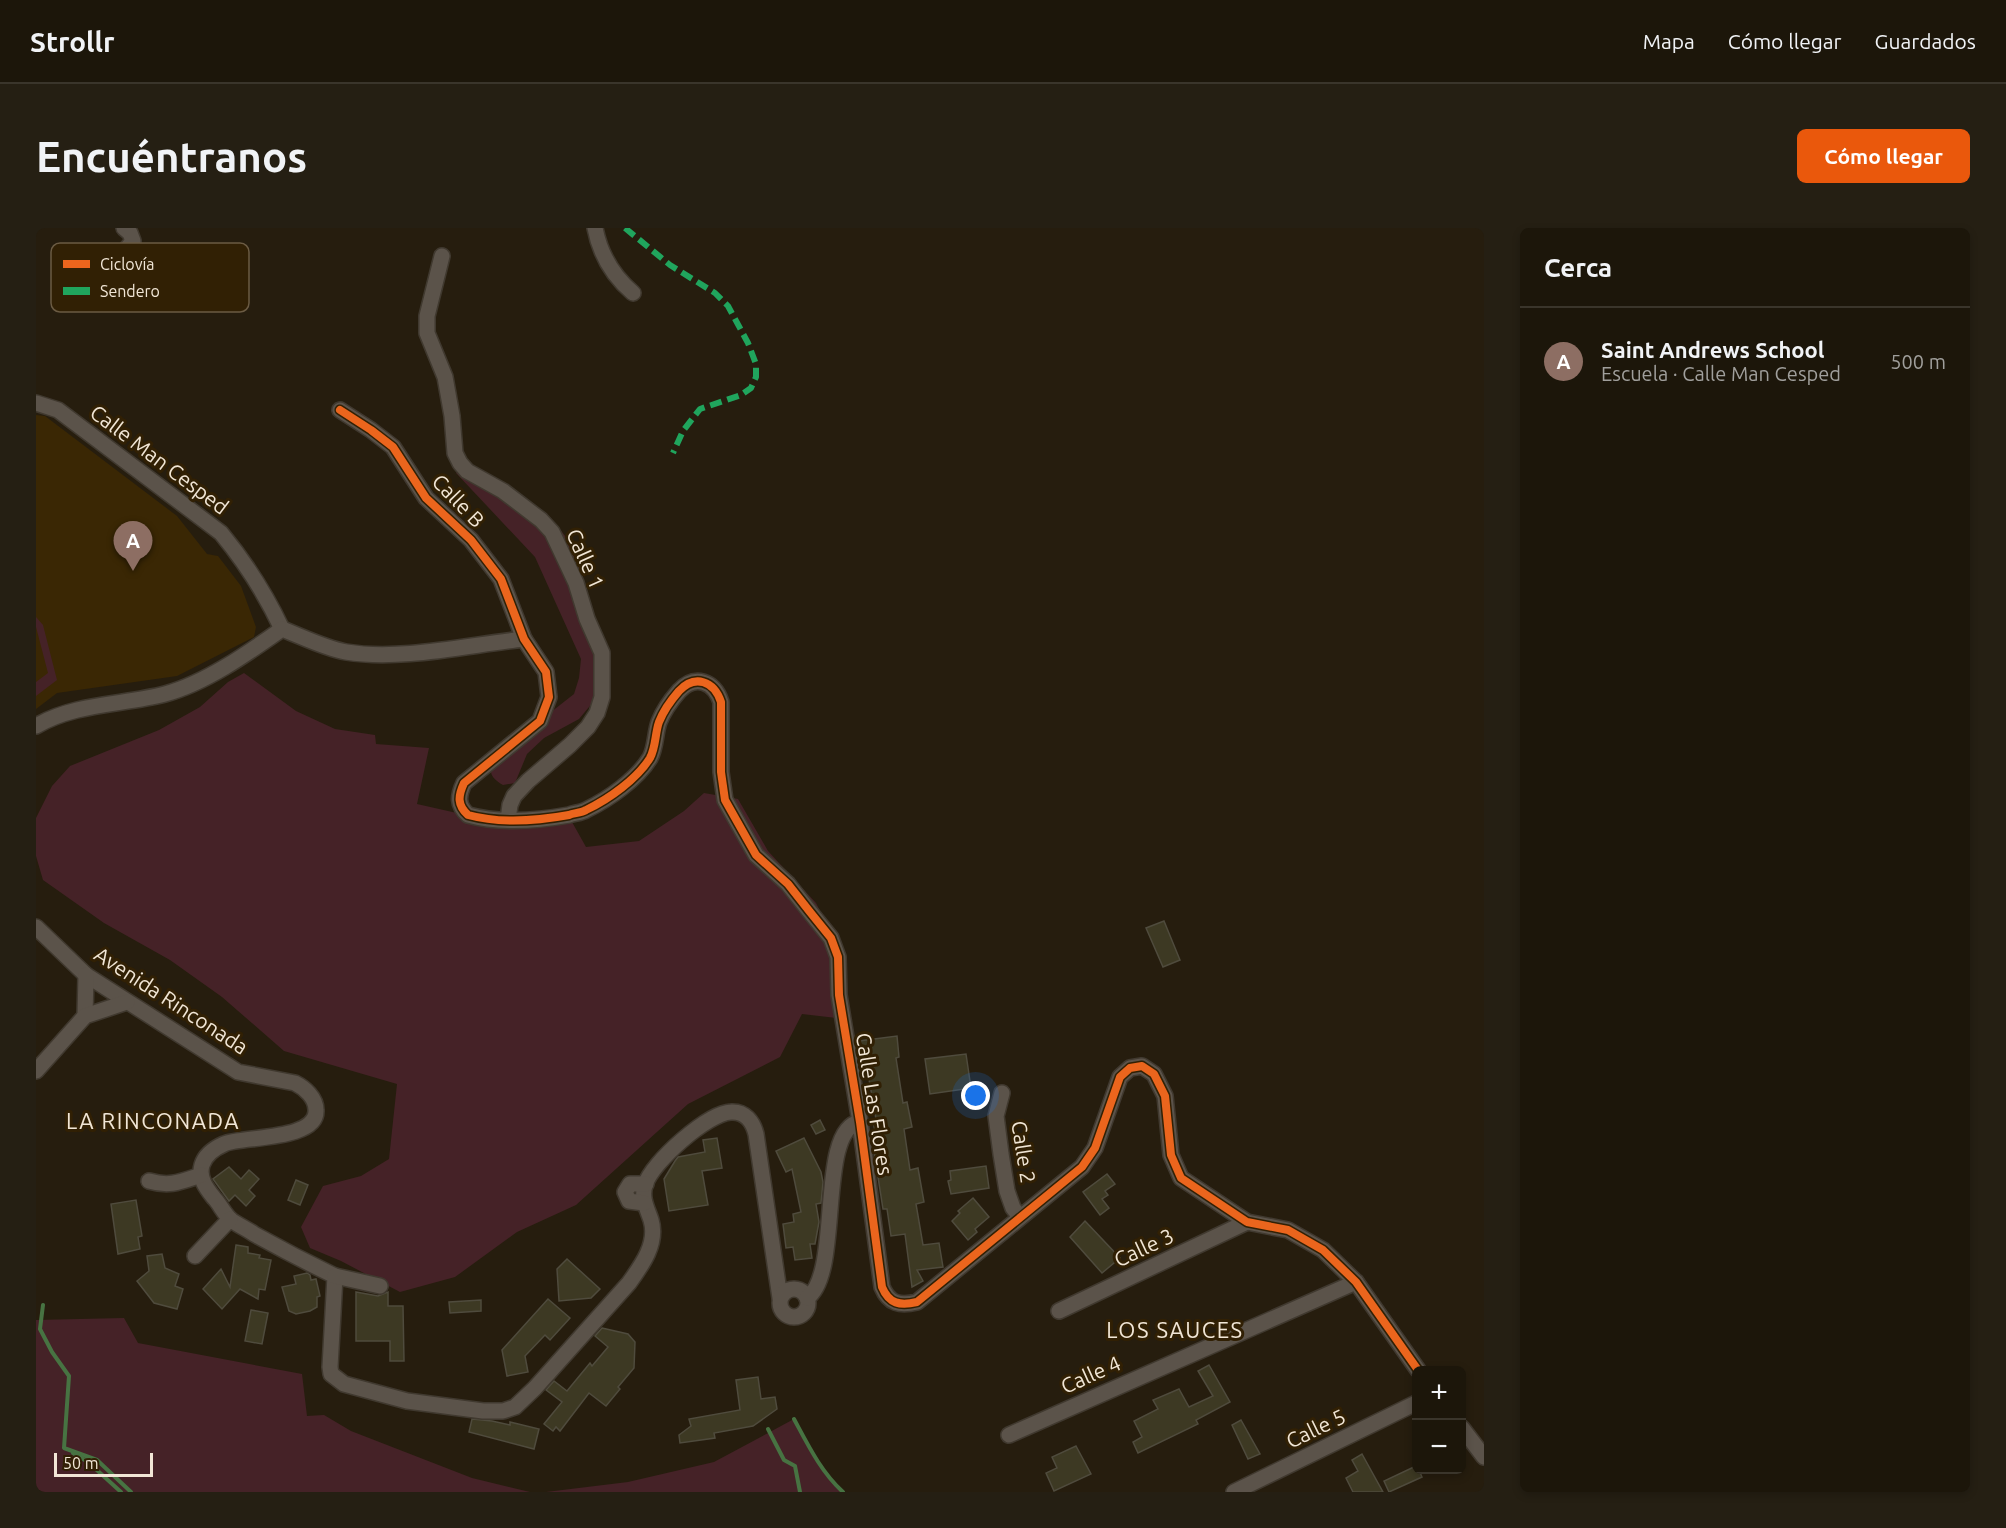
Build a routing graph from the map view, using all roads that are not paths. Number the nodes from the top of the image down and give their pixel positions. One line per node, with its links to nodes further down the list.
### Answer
1 (124, 228): 3 (street)
2 (595, 228): 5 (street)
3 (131, 243)
4 (442, 256): 11 (street, Calle 1)
5 (633, 293)
6 (36, 403): 8 (street, Calle Man Cesped)
7 (340, 410): 9 (street, Calle B)
8 (282, 629): 9 (street); 10 (street)
9 (524, 639): 11 (street, Calle Las Flores)
10 (36, 726)
11 (508, 820): 20 (street, Calle Las Flores)
12 (36, 927): 13 (street, Avenida Rinconada)
13 (86, 975): 14 (street, Avenida Rinconada); 15 (street)
14 (127, 1002): 15 (street); 21 (street, Avenida Rinconada)
15 (85, 1016): 17 (street)
16 (36, 1050): 17 (street)
17 (51, 1053): 18 (street)
18 (36, 1071)
19 (1002, 1093): 23 (street, Calle 2)
20 (860, 1122): 23 (street, Calle Las Flores); 27 (street)
21 (201, 1175): 22 (street); 24 (street)
22 (149, 1181)
23 (1020, 1217): 25 (street, Calle Las Flores)
24 (230, 1219): 26 (street); 27 (street)
25 (1246, 1222): 28 (street, Calle Las Flores); 30 (street, Calle 3)
26 (195, 1256)
27 (335, 1276): 29 (street)
28 (1356, 1282): 31 (street, Calle Las Flores); 34 (street, Calle 4)
29 (380, 1286)
30 (1059, 1311)
31 (1415, 1366)
32 (1412, 1405): 36 (street, Calle 5)
33 (1466, 1434): 35 (street)
34 (1008, 1435)
35 (1484, 1456)
36 (1234, 1492)

